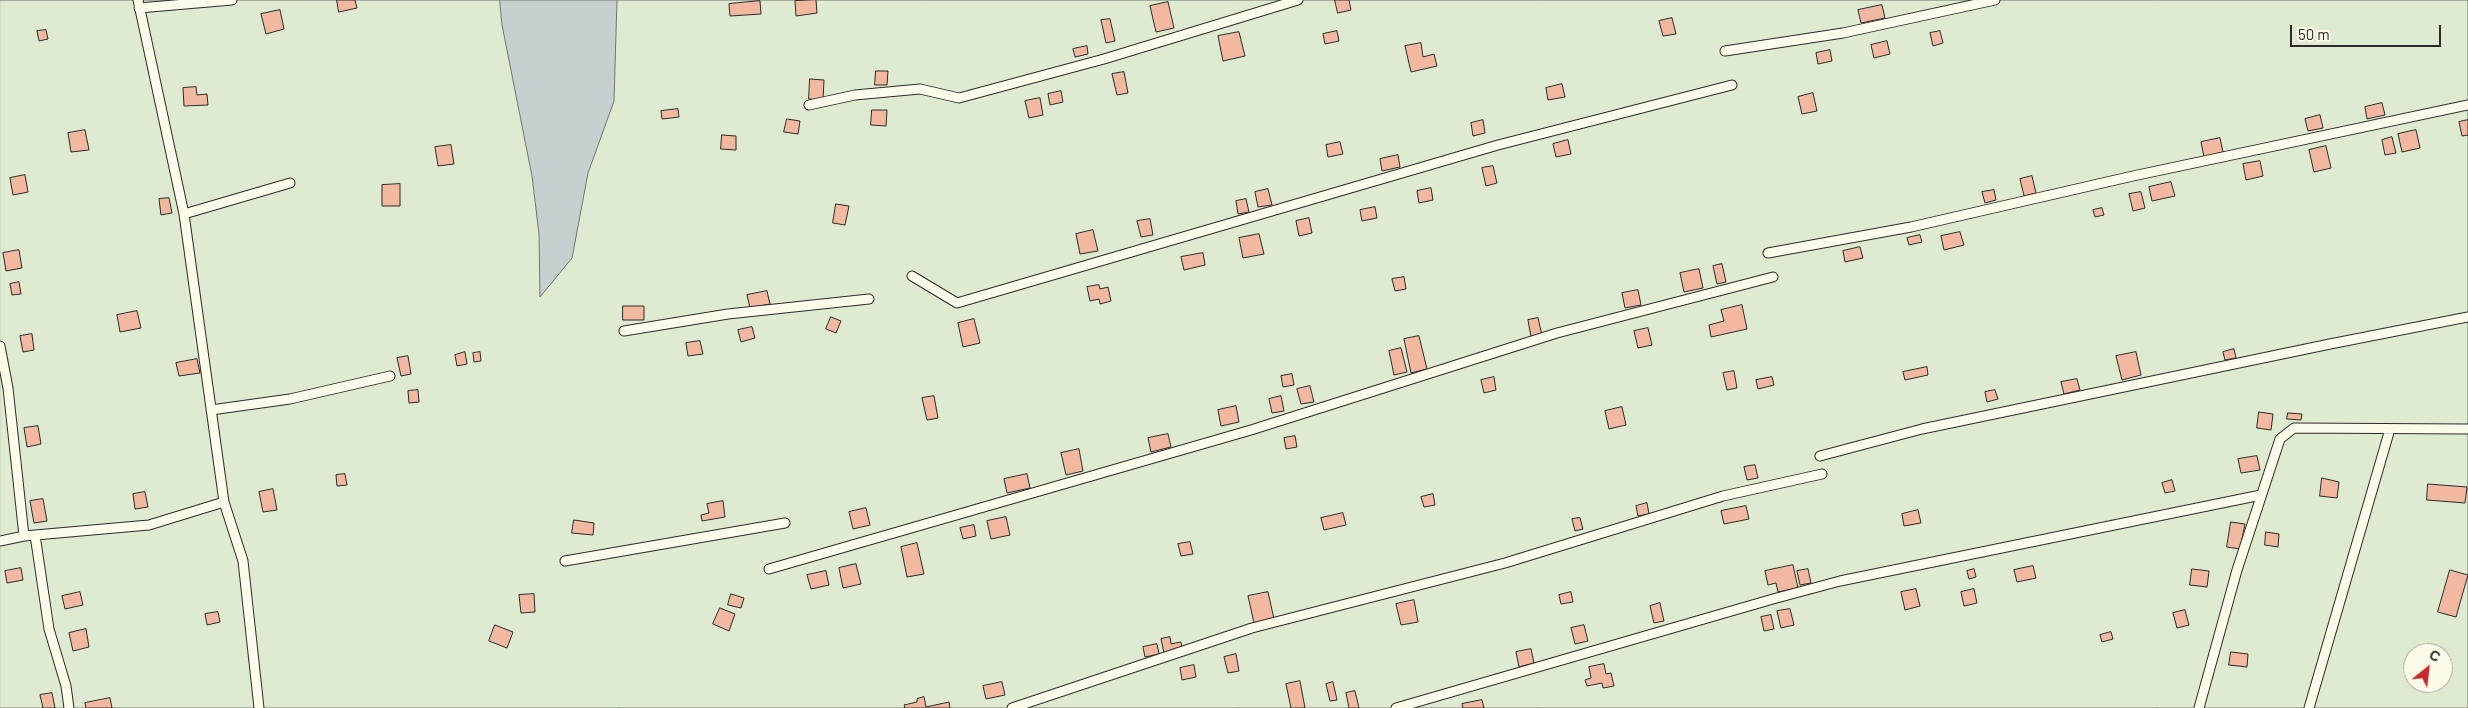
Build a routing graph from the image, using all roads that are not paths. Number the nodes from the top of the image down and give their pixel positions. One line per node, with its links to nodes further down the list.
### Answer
1 (232, 0): 4 (lane)
2 (1298, 0): 7 (lane)
3 (1995, 0): 5 (lane)
4 (138, 4): 10 (lane)
5 (1725, 51)
6 (1732, 85): 12 (lane)
7 (809, 105)
8 (2468, 106): 11 (lane)
9 (290, 183): 10 (lane)
10 (184, 214): 19 (lane)
11 (1768, 253)
12 (912, 276)
13 (1773, 277): 31 (lane)
14 (869, 300): 16 (lane)
15 (2468, 317): 22 (lane)
16 (624, 331)
17 (0, 346): 28 (lane)
18 (390, 376): 19 (lane)
19 (211, 410): 25 (lane)
20 (2390, 428): 21 (lane); 24 (lane); 37 (lane)
21 (2468, 428)
22 (1820, 456)
23 (1822, 474): 34 (lane)
24 (2261, 495): 35 (lane); 36 (lane)
25 (224, 502): 27 (lane); 33 (lane)
26 (785, 523): 30 (lane)
27 (36, 535): 28 (lane); 32 (lane)
28 (24, 536): 29 (lane)
29 (0, 541)
30 (566, 561)
31 (769, 569)
32 (69, 708)
33 (258, 708)
34 (1012, 708)
35 (1396, 708)
36 (2198, 708)
37 (2309, 708)

